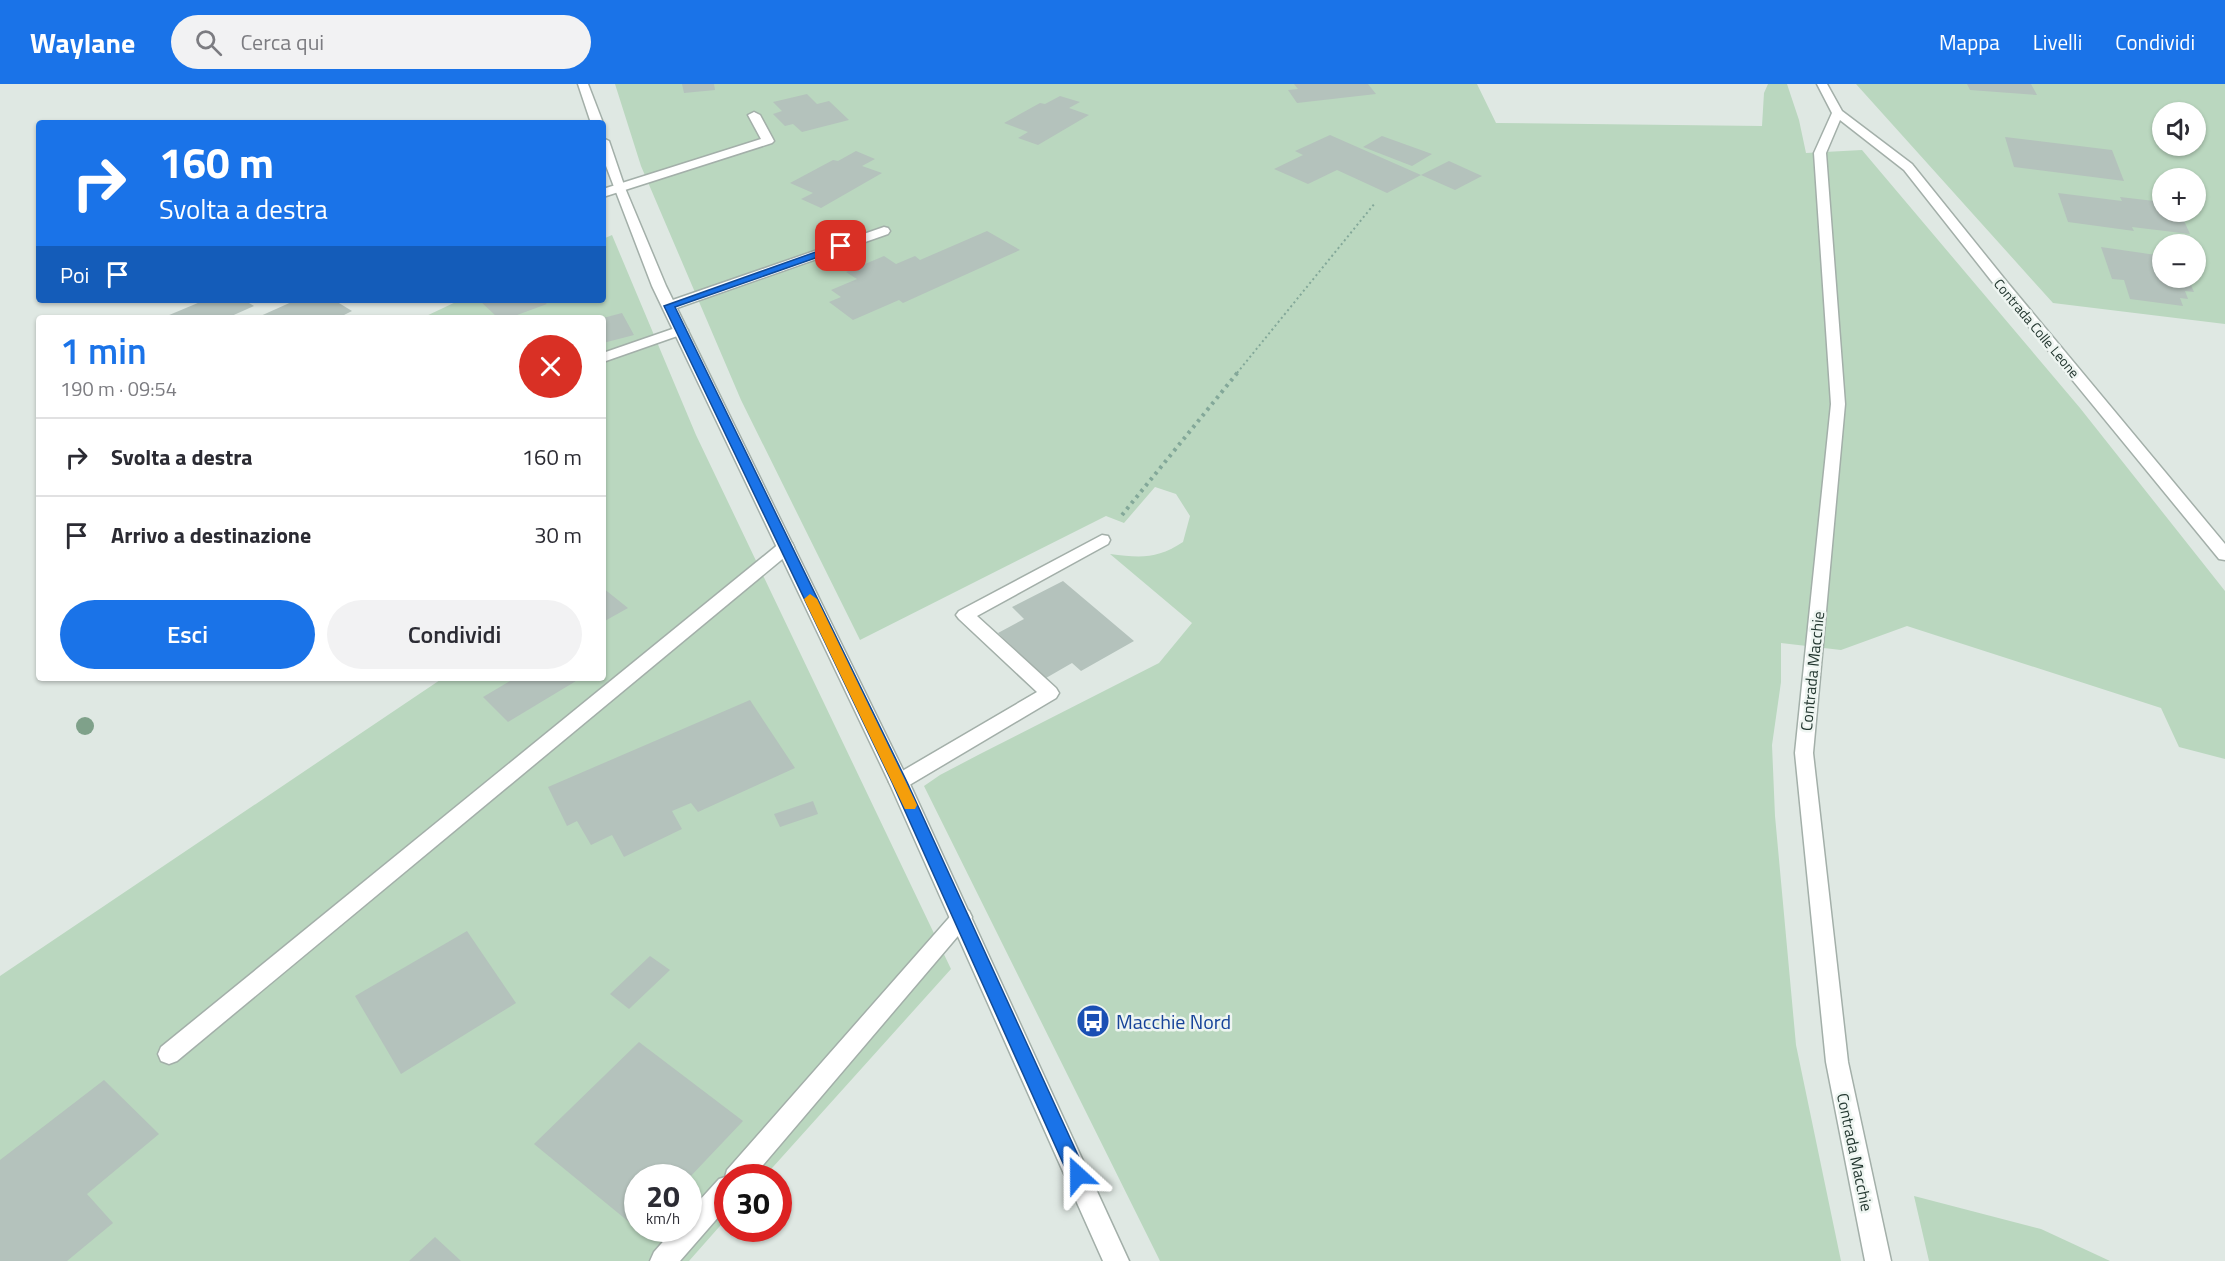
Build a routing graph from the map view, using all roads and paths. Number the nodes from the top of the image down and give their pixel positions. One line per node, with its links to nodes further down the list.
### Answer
1 (584, 84): 5 (street)
2 (1822, 84): 3 (street)
3 (1838, 113): 15 (street, Contrada Colle Leone); 23 (street, Contrada Macchie)
4 (754, 115): 7 (street)
5 (596, 120)
6 (606, 159): 7 (street)
7 (611, 190): 10 (street)
8 (1375, 203): 13 (path)
9 (884, 231): 10 (street)
10 (669, 306): 11 (street)
11 (681, 330): 12 (street); 14 (street)
12 (606, 357)
13 (1102, 540): 16 (street)
14 (786, 547): 16 (street); 18 (street)
15 (2225, 555)
16 (900, 782): 17 (street)
17 (962, 918): 19 (street); 22 (street)
18 (169, 1054)
19 (748, 1164)
20 (714, 1203): 21 (street)
21 (663, 1261)
22 (1116, 1261)
23 (1878, 1261)

